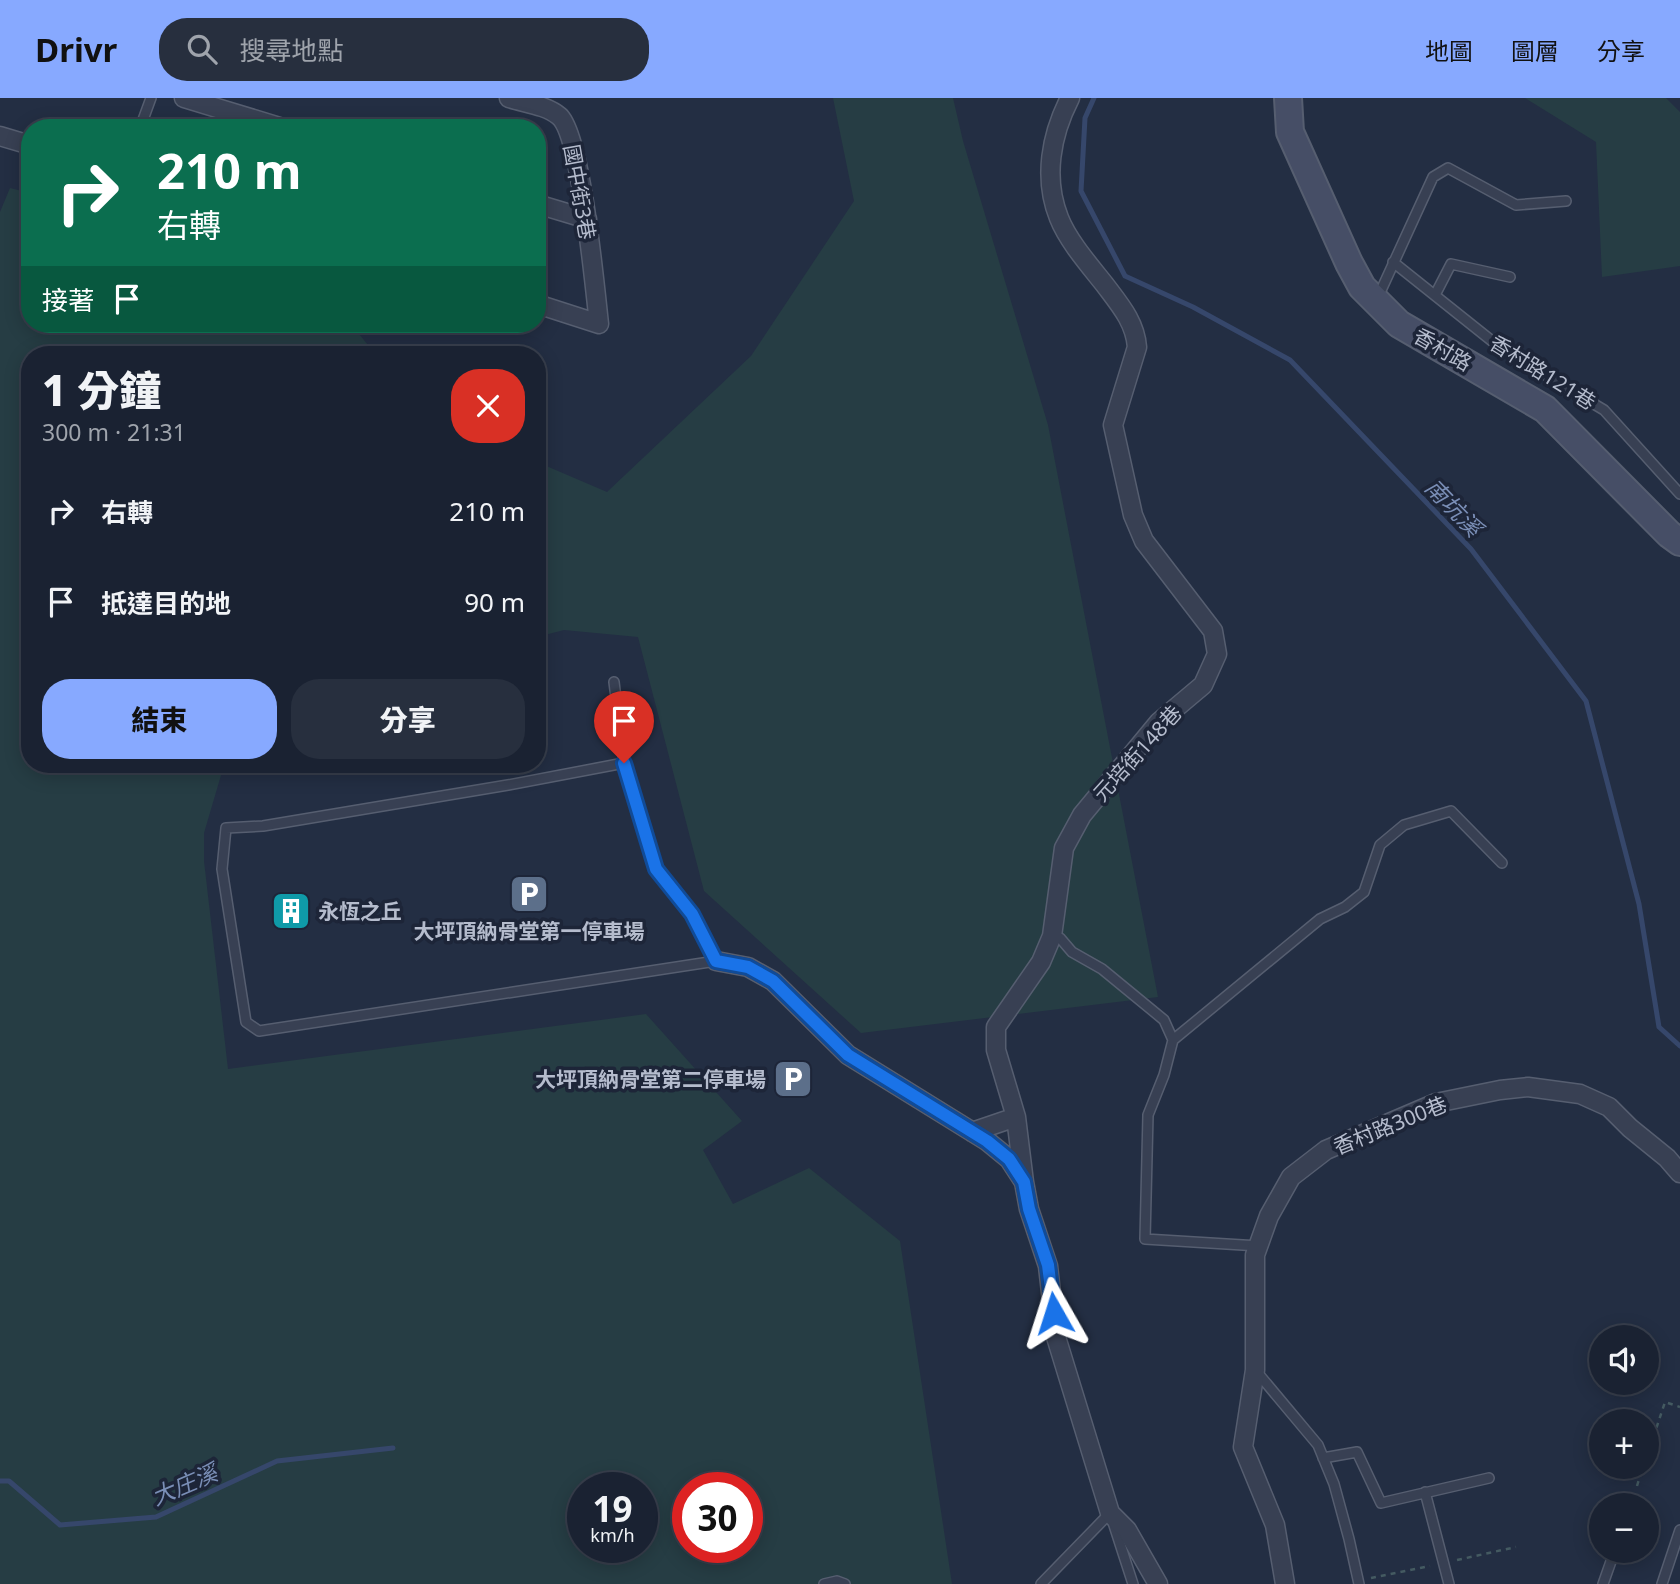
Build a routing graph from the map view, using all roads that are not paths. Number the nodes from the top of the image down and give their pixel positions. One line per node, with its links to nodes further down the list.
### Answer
1 (151, 98): 6 (lane)
2 (184, 98): 7 (street)
3 (509, 98): 12 (street, 國中街3巷)
4 (1070, 98): 23 (street, 元培街148巷)
5 (1288, 98): 16 (street, 香村路)
6 (143, 119)
7 (253, 119)
8 (0, 136): 9 (street)
9 (21, 142)
10 (1566, 201): 13 (lane)
11 (546, 207): 12 (street)
12 (587, 219): 17 (street, 國中街3巷)
13 (1393, 262): 15 (lane, 香村路121巷); 16 (lane)
14 (1510, 277): 15 (lane)
15 (1434, 295): 18 (lane, 香村路121巷)
16 (1376, 302): 19 (street, 香村路)
17 (546, 307)
18 (1680, 494)
19 (1680, 542)
20 (614, 682): 21 (lane)
21 (624, 763): 24 (lane); 24 (lane)
22 (1502, 863): 25 (lane)
23 (1052, 936): 25 (lane); 26 (street, 元培街148巷)
24 (716, 961): 27 (street)
25 (1173, 1040): 30 (lane)
26 (1016, 1117): 27 (street); 29 (street, 元培街148巷)
27 (972, 1132): 29 (street)
28 (1680, 1173): 30 (street, 香村路300巷)
29 (1024, 1182): 35 (street)
30 (1259, 1246): 31 (street, 香村路300巷)
31 (1255, 1370): 32 (lane); 43 (street, 香村路300巷)
32 (1323, 1458): 34 (lane); 44 (lane)
33 (1489, 1478): 34 (lane)
34 (1425, 1492): 45 (lane)
35 (1110, 1513): 40 (lane); 41 (lane); 42 (street)
36 (1680, 1530): 47 (lane)
37 (1611, 1563): 46 (lane)
38 (824, 1584): 39 (lane)
39 (845, 1584)
40 (1041, 1584)
41 (1133, 1584)
42 (1158, 1584)
43 (1285, 1584)
44 (1359, 1584)
45 (1449, 1584)
46 (1604, 1584)
47 (1661, 1584)

